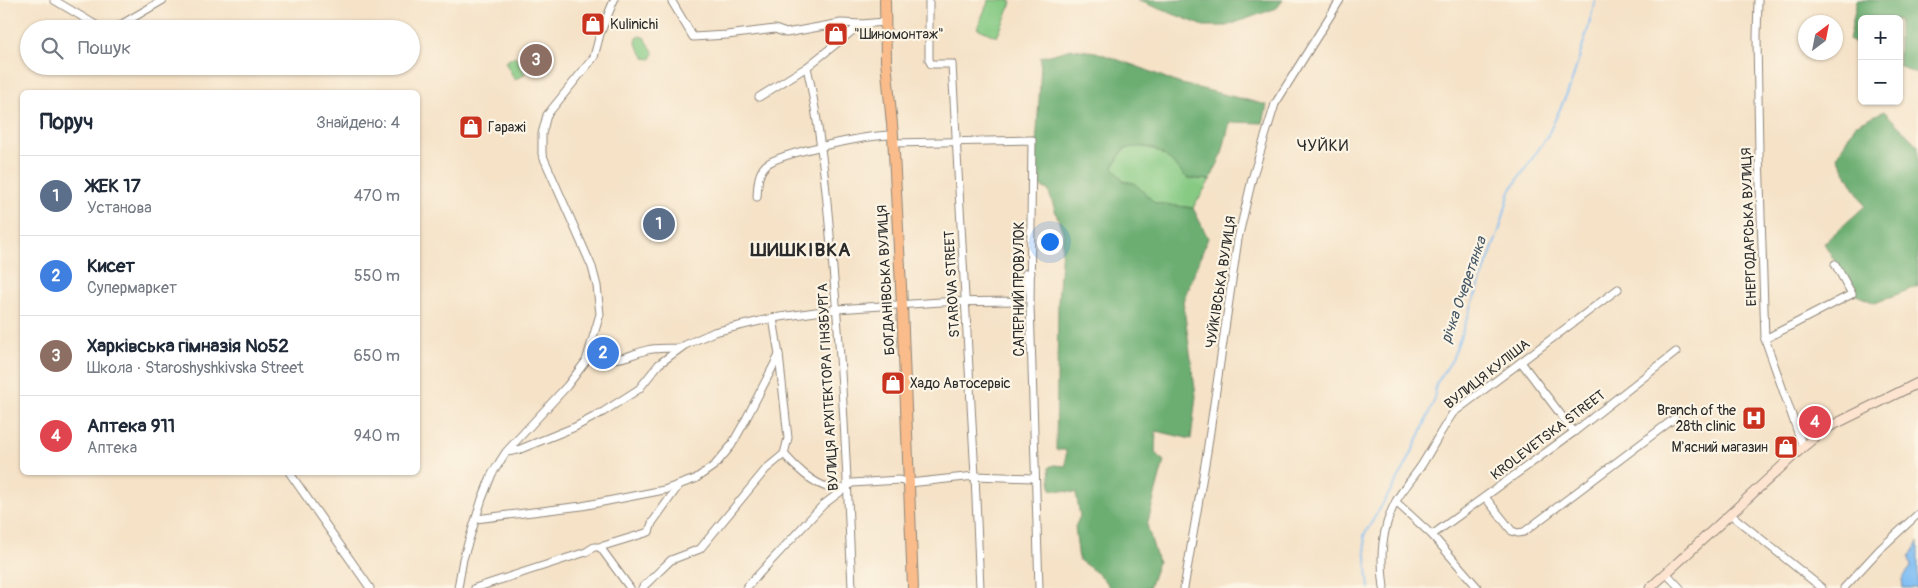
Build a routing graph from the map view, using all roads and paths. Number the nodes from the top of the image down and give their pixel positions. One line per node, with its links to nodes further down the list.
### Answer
1 (54, 0): 9 (street)
2 (162, 0): 10 (street)
3 (614, 0): 28 (street)
4 (671, 0): 12 (street)
5 (885, 0): 11 (main road, БОГДАНІВСЬКА ВУЛИЦЯ)
6 (929, 0): 16 (street, STAROVA STREET)
7 (1340, 0): 62 (street, ЧУЙКІВСЬКА ВУЛИЦЯ)
8 (1758, 0): 26 (street, ЕНЕРГОДАРСЬКА ВУЛИЦЯ)
9 (88, 20)
10 (129, 20)
11 (885, 22): 12 (street); 15 (main road, БОГДАНІВСЬКА ВУЛИЦЯ)
12 (861, 24): 13 (street)
13 (807, 67): 14 (street); 17 (street, ВУЛИЦЯ АРХІТЕКТОРА ГІНЗБУРГА)
14 (759, 97)
15 (893, 139): 16 (street); 17 (street); 23 (main road, БОГДАНІВСЬКА ВУЛИЦЯ)
16 (957, 141): 20 (street, САПЕРНИЙ ПРОВУЛОК); 22 (street, STAROVA STREET)
17 (822, 147): 18 (street); 24 (street, ВУЛИЦЯ АРХІТЕКТОРА ГІНЗБУРГА)
18 (757, 198)
19 (1834, 264): 26 (street)
20 (1031, 273): 22 (street); 40 (street, САПЕРНИЙ ПРОВУЛОК)
21 (1618, 289): 31 (street, ВУЛИЦЯ КУЛІША)
22 (966, 301): 23 (street); 39 (street, STAROVA STREET)
23 (902, 305): 24 (street); 41 (main road, БОГДАНІВСЬКА ВУЛИЦЯ)
24 (837, 309): 25 (street); 43 (street, ВУЛИЦЯ АРХІТЕКТОРА ГІНЗБУРГА)
25 (773, 318): 27 (street); 30 (street)
26 (1766, 339): 35 (street, ЕНЕРГОДАРСЬКА ВУЛИЦЯ)
27 (680, 348): 28 (street); 36 (street)
28 (590, 349): 36 (street)
29 (1676, 352): 34 (street, KROLEVETSKA STREET)
30 (779, 355): 37 (street); 42 (street)
31 (1521, 362): 34 (street); 45 (street, ВУЛИЦЯ КУЛІША)
32 (1918, 382): 35 (main road)
33 (1675, 418): 44 (street)
34 (1574, 432): 44 (street, KROLEVETSKA STREET)
35 (1802, 447): 46 (main road)
36 (506, 452): 48 (street)
37 (784, 454): 43 (street); 56 (street)
38 (291, 475): 52 (street)
39 (975, 476): 40 (street); 41 (street); 60 (street, STAROVA STREET)
40 (1035, 478): 61 (street, САПЕРНИЙ ПРОВУЛОК)
41 (909, 482): 43 (street); 59 (main road, БОГДАНІВСЬКА ВУЛИЦЯ)
42 (680, 485): 48 (street); 50 (street)
43 (847, 488): 57 (street); 58 (street, ВУЛИЦЯ АРХІТЕКТОРА ГІНЗБУРГА)
44 (1485, 497): 49 (street, KROLEVETSKA STREET)
45 (1396, 502): 49 (street); 63 (street, ВУЛИЦЯ КУЛІША)
46 (1730, 514): 51 (main road); 67 (street)
47 (1918, 514): 68 (street)
48 (476, 519): 53 (street)
49 (1432, 536): 64 (street)
50 (600, 547): 54 (street); 55 (street)
51 (1666, 573): 65 (main road); 66 (street)
52 (370, 588)
53 (458, 588)
54 (475, 588)
55 (630, 588)
56 (642, 588)
57 (746, 588)
58 (852, 588)
59 (913, 588)
60 (980, 588)
61 (1039, 588)
62 (1184, 588)
63 (1384, 588)
64 (1478, 588)
65 (1650, 588)
66 (1680, 588)
67 (1822, 588)
68 (1844, 588)

